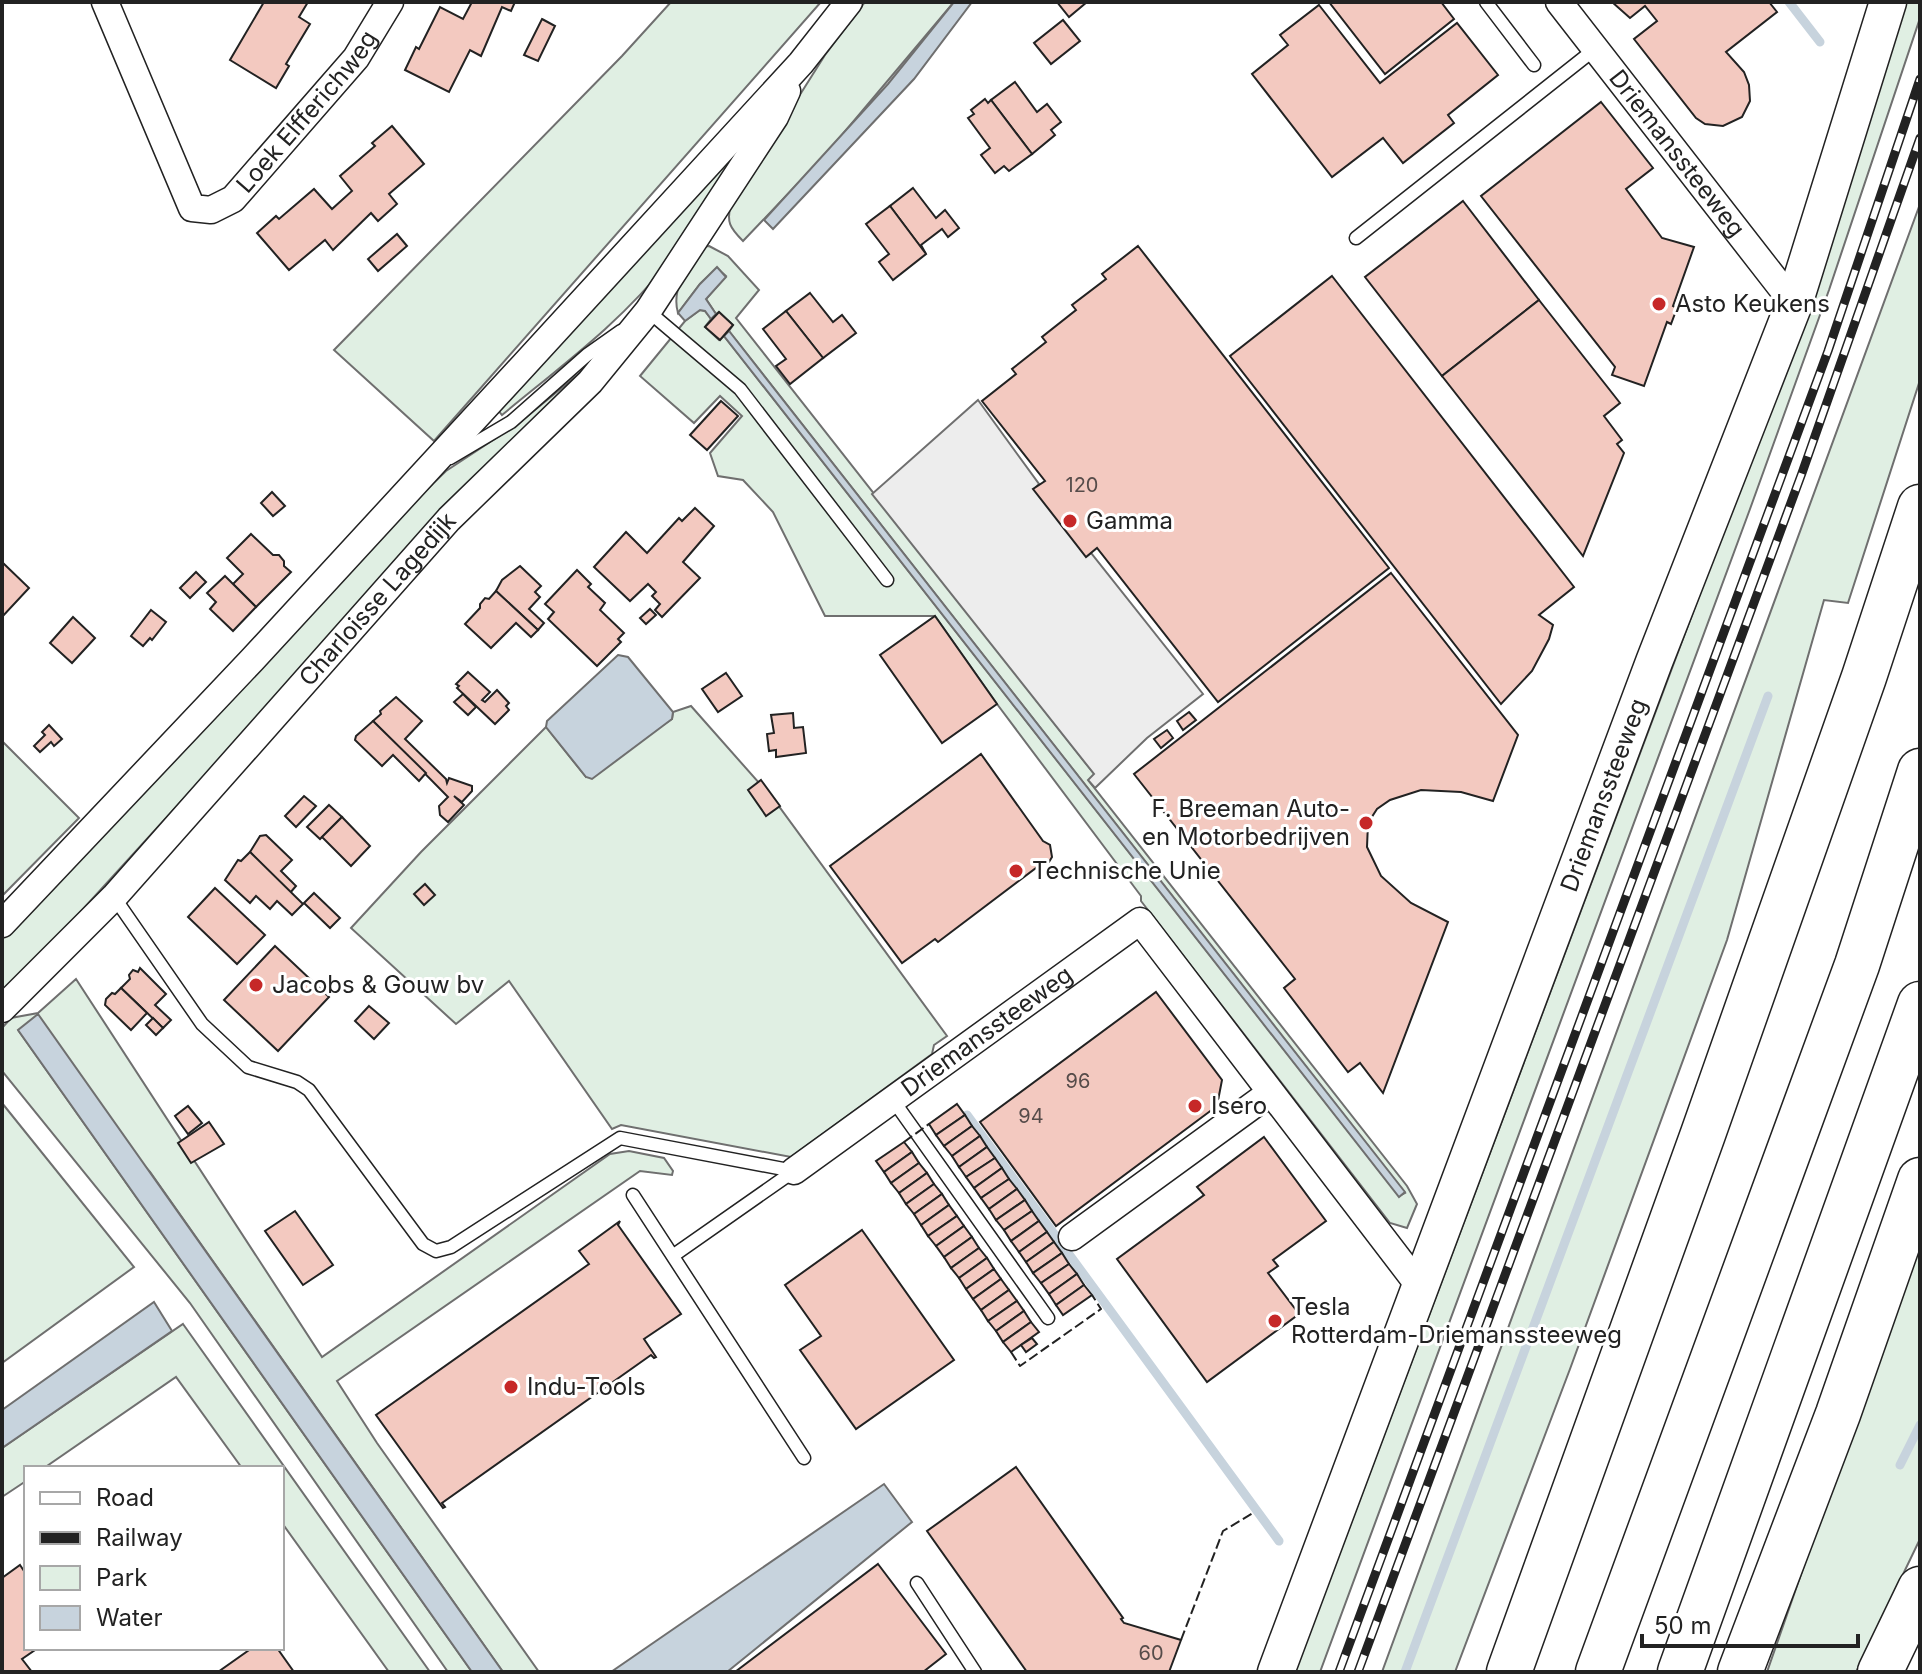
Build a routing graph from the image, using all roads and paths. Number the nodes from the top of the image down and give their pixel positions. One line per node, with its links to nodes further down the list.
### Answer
1 (105, 2): 2 (street, Loek Elfferichweg)
2 (390, 2)
3 (849, 2): 8 (street, Charloisse Lagedijk)
4 (1486, 2): 9 (lane)
5 (1559, 2): 7 (street, Driemanssteeweg)
6 (1888, 2): 11 (main road, Driemanssteeweg)
7 (1595, 49): 10 (lane); 11 (street, Driemanssteeweg)
8 (801, 63): 12 (street, Charloisse Lagedijk); 13 (street, Charloisse Lagedijk)
9 (1534, 65)
10 (1356, 238)
11 (1794, 304): 28 (main road, Driemanssteeweg)
12 (648, 311): 13 (lane, Charloisse Lagedijk); 15 (lane); 17 (street, Charloisse Lagedijk)
13 (419, 475): 18 (street, Charloisse Lagedijk)
14 (1920, 507): 35 (highway)
15 (887, 580)
16 (1920, 771): 36 (highway)
17 (114, 897): 20 (street, Charloisse Lagedijk); 23 (lane)
18 (2, 924)
19 (1920, 1004): 37 (highway)
20 (2, 1009)
21 (1270, 1093): 22 (street, Driemanssteeweg); 26 (street); 28 (street, Driemanssteeweg)
22 (893, 1100): 23 (street, Driemanssteeweg); 29 (lane, Driemanssteeweg)
23 (794, 1171): 27 (lane)
24 (1920, 1180): 38 (highway)
25 (633, 1195): 27 (lane)
26 (1072, 1237)
27 (674, 1255): 30 (lane)
28 (1420, 1287): 34 (main road, Driemanssteeweg)
29 (1048, 1318)
30 (804, 1458)
31 (917, 1583): 33 (lane)
32 (1920, 1589): 39 (highway)
33 (975, 1672)
34 (1276, 1672)
35 (1509, 1672)
36 (1598, 1672)
37 (1680, 1672)
38 (1740, 1672)
39 (1880, 1672)

